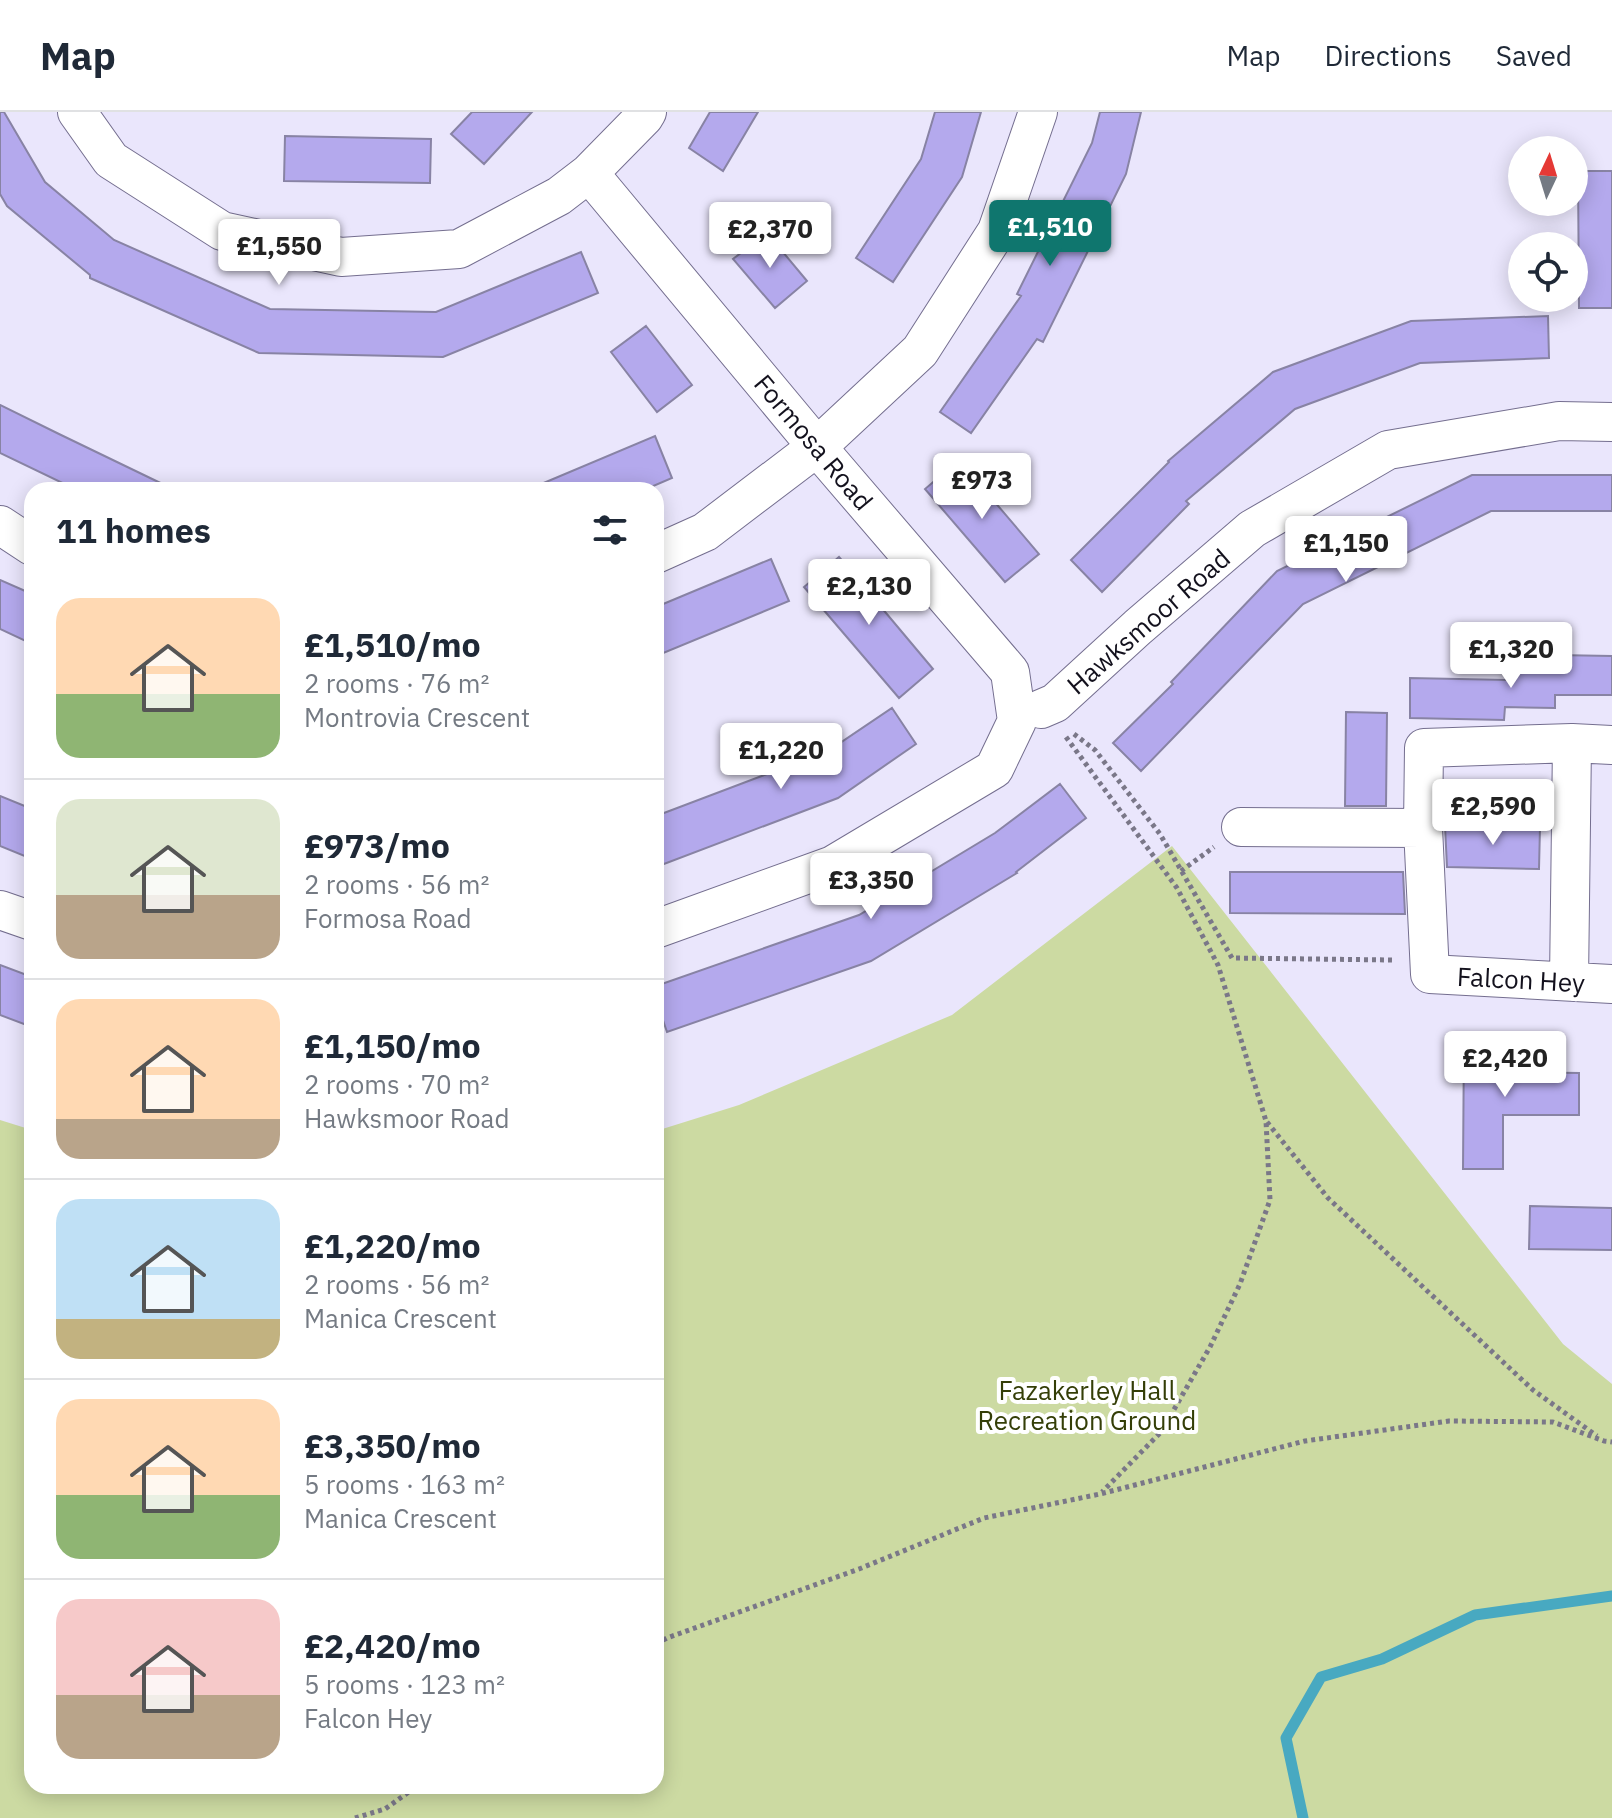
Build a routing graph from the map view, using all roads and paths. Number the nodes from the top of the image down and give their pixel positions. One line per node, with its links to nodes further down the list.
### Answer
1 (77, 112): 4 (street)
2 (647, 112): 4 (street)
3 (1038, 112): 6 (street)
4 (589, 173): 6 (street, Formosa Road)
5 (1612, 422): 10 (street, Hawksmoor Road)
6 (817, 447): 9 (street); 10 (street, Formosa Road)
7 (0, 525): 8 (street)
8 (24, 541)
9 (664, 550)
10 (1029, 715): 13 (path); 14 (path); 19 (street)
11 (1572, 743): 12 (street); 16 (street); 21 (street)
12 (1612, 745)
13 (1095, 750): 14 (path); 20 (path)
14 (1083, 758): 23 (path)
15 (1241, 827): 16 (street)
16 (1423, 828): 20 (street)
17 (0, 910): 18 (street)
18 (24, 918)
19 (664, 926)
20 (1429, 967): 21 (street, Falcon Hey)
21 (1569, 981): 22 (street, Falcon Hey)
22 (1612, 984)
23 (1266, 1121): 24 (path); 26 (path)
24 (1604, 1441): 25 (path); 26 (path)
25 (1612, 1442)
26 (1100, 1494): 27 (path)
27 (664, 1640)
28 (406, 1794): 29 (path)
29 (355, 1818)

